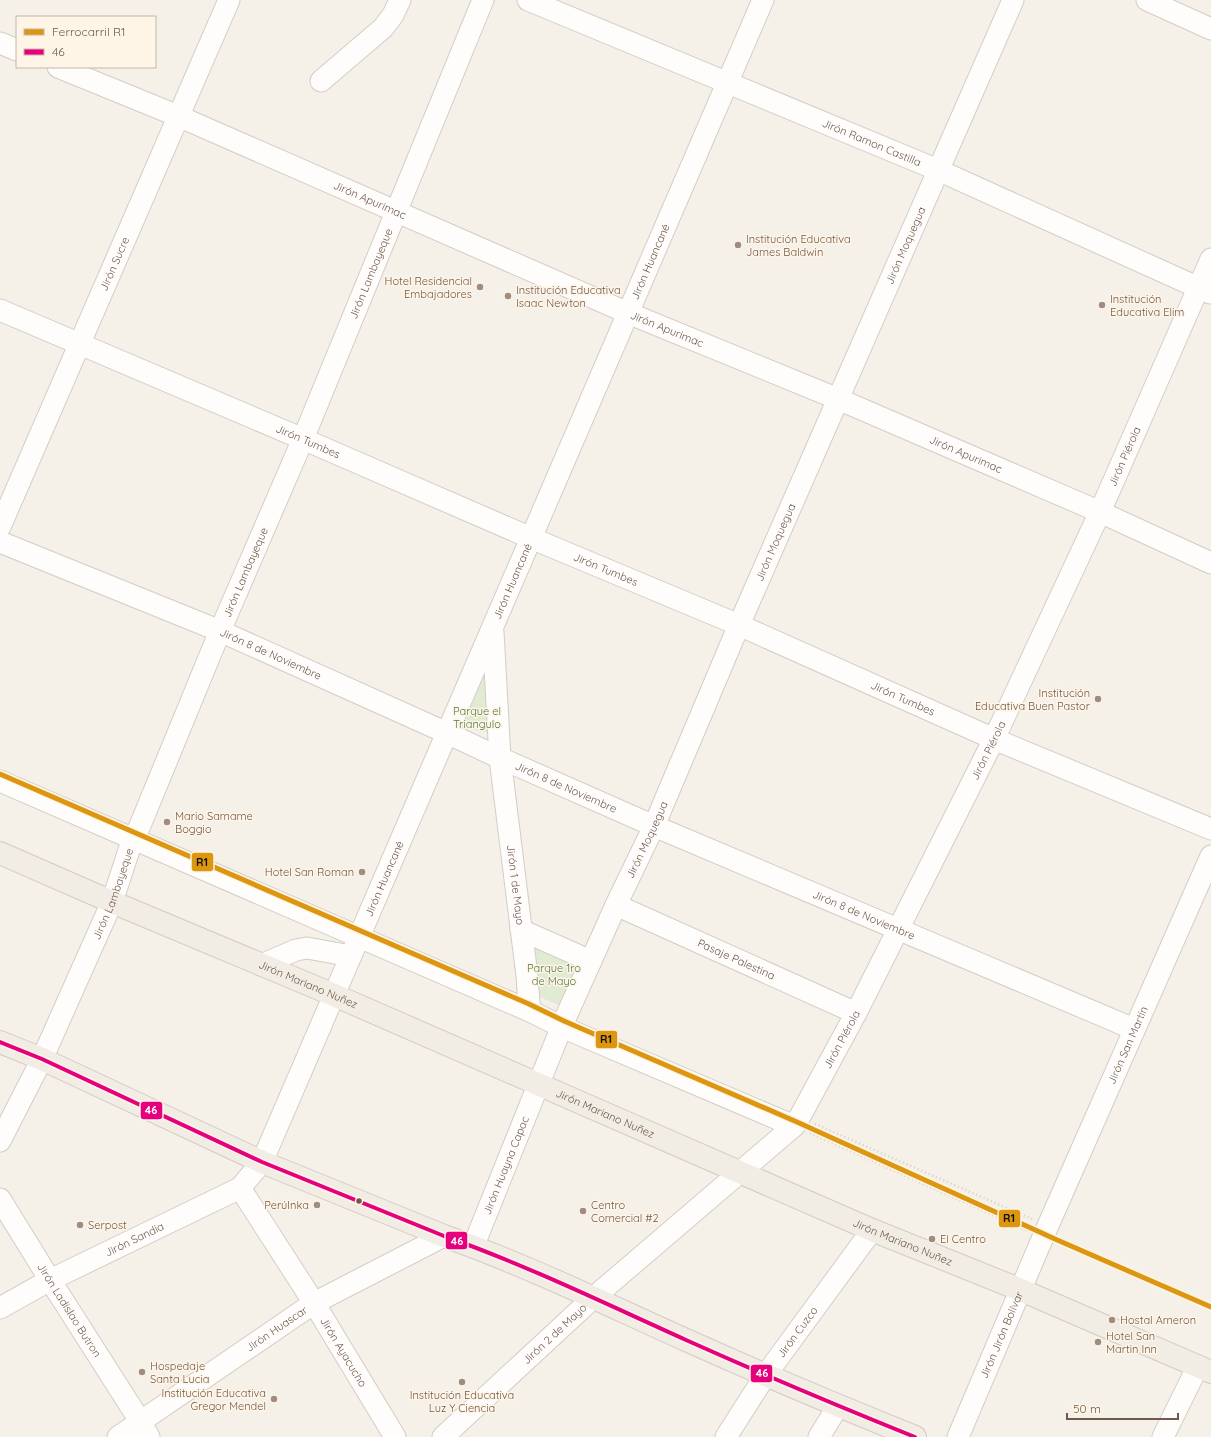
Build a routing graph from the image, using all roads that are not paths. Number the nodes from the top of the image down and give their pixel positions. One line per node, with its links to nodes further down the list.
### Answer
1 (229, 0): 14 (street, Jirón Sucre)
2 (400, 0): 12 (street)
3 (483, 0): 16 (street, Jirón Lambayeque)
4 (528, 0): 13 (street, Jirón Ramon Castilla)
5 (763, 0): 13 (street, Jirón Huancané)
6 (1013, 0): 15 (street, Jirón Moquegua)
7 (1147, 0): 8 (street)
8 (1211, 28)
9 (0, 43): 10 (street)
10 (16, 50)
11 (60, 68): 14 (street, Jirón Apurimac)
12 (321, 81)
13 (727, 83): 15 (street, Jirón Ramon Castilla); 20 (street, Jirón Huancané)
14 (178, 116): 16 (street, Jirón Apurimac); 21 (street, Jirón Sucre)
15 (938, 170): 18 (street, Jirón Ramon Castilla); 22 (street, Jirón Moquegua)
16 (397, 212): 20 (street, Jirón Apurimac); 23 (street, Jirón Lambayeque)
17 (1211, 259): 18 (street, Jirón Piérola)
18 (1205, 290): 24 (street, Jirón Piérola)
19 (0, 310): 21 (street, Jirón Tumbes)
20 (628, 313): 22 (street, Jirón Apurimac); 26 (street, Jirón Huancané)
21 (79, 344): 23 (street, Jirón Tumbes); 25 (street, Jirón Sucre)
22 (838, 399): 24 (street, Jirón Apurimac); 29 (street, Jirón Moquegua)
23 (303, 439): 26 (street, Jirón Tumbes); 31 (street, Jirón Lambayeque)
24 (1100, 512): 28 (street, Jirón Apurimac); 33 (street, Jirón Piérola)
25 (0, 527)
26 (531, 538): 29 (street, Jirón Tumbes); 30 (street, Jirón Huancané)
27 (0, 542): 31 (street, Jirón 8 de Noviembre)
28 (1211, 563)
29 (739, 625): 33 (street, Jirón Tumbes); 36 (street, Jirón Moquegua)
30 (493, 627): 32 (street, Jirón Huancané); 34 (street, Jirón 1 de Mayo)
31 (220, 631): 32 (street, Jirón 8 de Noviembre); 38 (street, Jirón Lambayeque)
32 (447, 733): 34 (street, Jirón 8 de Noviembre); 45 (street, Jirón Huancané)
33 (994, 739): 37 (street, Jirón Tumbes); 43 (street, Jirón Piérola)
34 (500, 758): 36 (street, Jirón 8 de Noviembre); 44 (street, Jirón 1 de Mayo)
35 (0, 781): 38 (street)
36 (654, 826): 42 (street, Jirón Moquegua); 43 (street, Jirón 8 de Noviembre)
37 (1211, 829)
38 (136, 833): 41 (street, Jirón Lambayeque); 45 (street)
39 (0, 853): 41 (main road, Jirón Mariano Nuñez)
40 (1211, 856): 53 (street, Jirón San Martín)
41 (112, 902): 48 (main road, Jirón Mariano Nuñez); 55 (street, Jirón Lambayeque)
42 (616, 905): 47 (street, Jirón Moquegua); 51 (street, Pasaje Palestina)
43 (899, 929): 51 (street, Jirón Piérola); 53 (street, Jirón 8 de Noviembre)
44 (521, 930): 47 (street); 50 (street, Jirón 1 de Mayo)
45 (361, 932): 46 (street, Jirón Huancané); 50 (street)
46 (351, 956): 48 (street); 49 (street, Jirón Huancané)
47 (591, 961): 52 (street, Jirón Moquegua)
48 (261, 965): 49 (main road, Jirón Mariano Nuñez)
49 (334, 995): 56 (main road, Jirón Mariano Nuñez); 59 (street, Jirón Huancané)
50 (532, 1012): 52 (street)
51 (856, 1013): 57 (street, Jirón Piérola)
52 (562, 1027): 56 (street, Jirón Moquegua); 57 (street)
53 (1134, 1029): 64 (street, Jirón San Martín)
54 (0, 1042): 55 (main road)
55 (42, 1059): 58 (street, Jirón Lambayeque); 59 (main road)
56 (538, 1084): 60 (main road, Jirón Mariano Nuñez); 66 (street, Jirón Huayna Capac)
57 (794, 1126): 60 (street, Jirón Piérola)
58 (0, 1141)
59 (262, 1162): 61 (street, Jirón Sandia); 65 (main road)
60 (742, 1172): 63 (main road, Jirón Mariano Nuñez); 69 (street, Jirón 2 de Mayo)
61 (240, 1188): 67 (street, Jirón Sandia); 70 (street, Jirón Ayacucho)
62 (0, 1199): 67 (street, Jirón Ladislao Butron)
63 (872, 1230): 68 (main road, Jirón Mariano Nuñez); 73 (street, Jirón Cuzco)
64 (1044, 1235): 68 (street, Jirón Jirón Bolívar)
65 (444, 1236): 66 (main road); 70 (street, Jirón Huascar)
66 (473, 1246): 69 (main road)
67 (50, 1280): 71 (street, Jirón Sandia); 75 (street, Jirón Ladislao Butron)
68 (1020, 1290): 72 (main road, Jirón Mariano Nuñez); 82 (street, Jirón Jirón Bolívar)
69 (594, 1298): 73 (main road); 78 (street, Jirón 2 de Mayo)
70 (314, 1303): 75 (street, Jirón Huascar); 77 (street, Jirón Ayacucho)
71 (0, 1308)
72 (1204, 1369): 83 (street)
73 (765, 1376): 74 (main road); 79 (street, Jirón Cuzco)
74 (838, 1406): 80 (street); 81 (main road)
75 (144, 1429): 76 (street, Jirón Huascar)
76 (118, 1437)
77 (395, 1437)
78 (443, 1437)
79 (726, 1437)
80 (819, 1437)
81 (915, 1437)
82 (958, 1437)
83 (1163, 1437)

